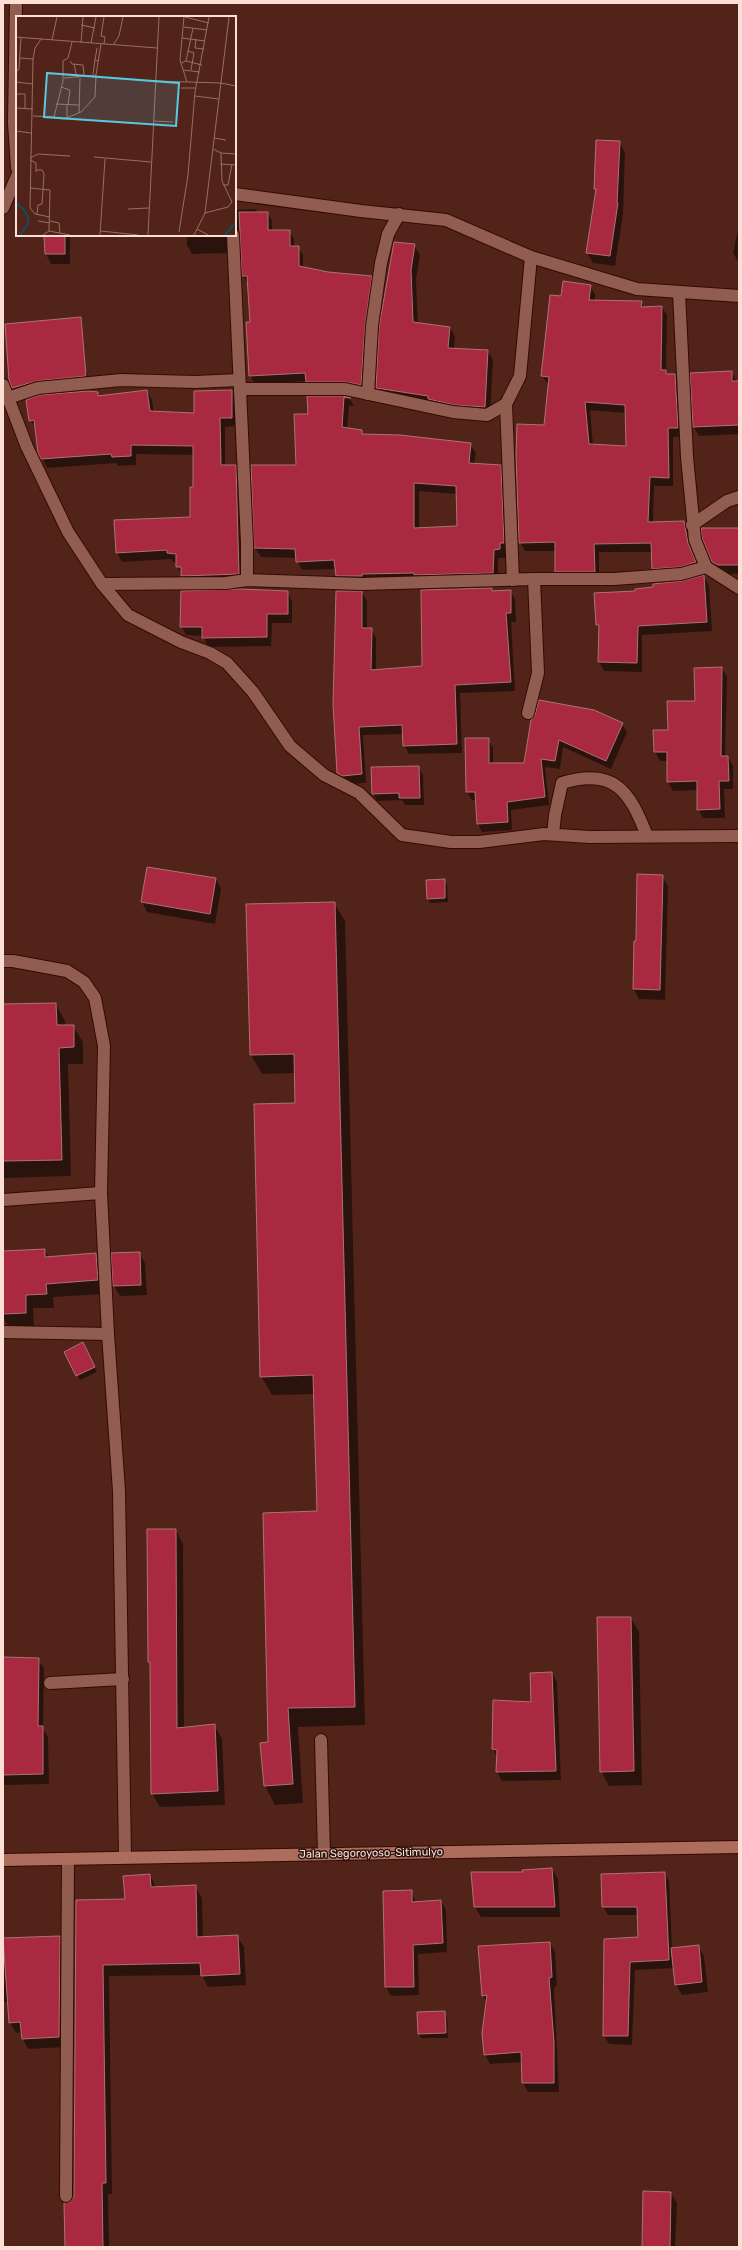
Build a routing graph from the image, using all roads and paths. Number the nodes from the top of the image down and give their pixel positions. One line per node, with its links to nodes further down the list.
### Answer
1 (16, 3): 2 (street)
2 (16, 153)
3 (16, 178): 5 (street)
4 (236, 194): 6 (street)
5 (3, 208)
6 (399, 214): 8 (street); 13 (street)
7 (233, 236): 11 (street)
8 (531, 257): 9 (street); 15 (street)
9 (679, 293): 10 (street); 17 (street)
10 (739, 296)
11 (240, 384): 13 (street); 14 (street); 20 (street)
12 (3, 386): 14 (street)
13 (368, 394): 15 (street)
14 (8, 398): 22 (street)
15 (506, 404): 21 (street)
16 (739, 498): 17 (street)
17 (692, 525): 18 (street)
18 (706, 567): 19 (street); 23 (street)
19 (534, 579): 21 (street); 24 (street)
20 (247, 580): 21 (street); 22 (street)
21 (513, 580)
22 (102, 584): 25 (street)
23 (739, 588)
24 (528, 713)
25 (553, 834): 26 (street); 26 (street)
26 (647, 836): 27 (street)
27 (739, 836)
28 (3, 962): 29 (street)
29 (101, 1193): 30 (street); 32 (street)
30 (3, 1200)
31 (3, 1332): 32 (street)
32 (108, 1334): 33 (street)
33 (123, 1679): 34 (street); 38 (street)
34 (50, 1683)
35 (321, 1740): 37 (street)
36 (739, 1847): 37 (main road, Jalan Segoroyoso-Sitimulyo)
37 (324, 1854): 38 (main road, Jalan Segoroyoso-Sitimulyo)
38 (125, 1857): 39 (main road, Jalan Segoroyoso-Sitimulyo)
39 (68, 1859): 40 (main road, Jalan Segoroyoso-Sitimulyo); 41 (street)
40 (3, 1860)
41 (66, 2196)

